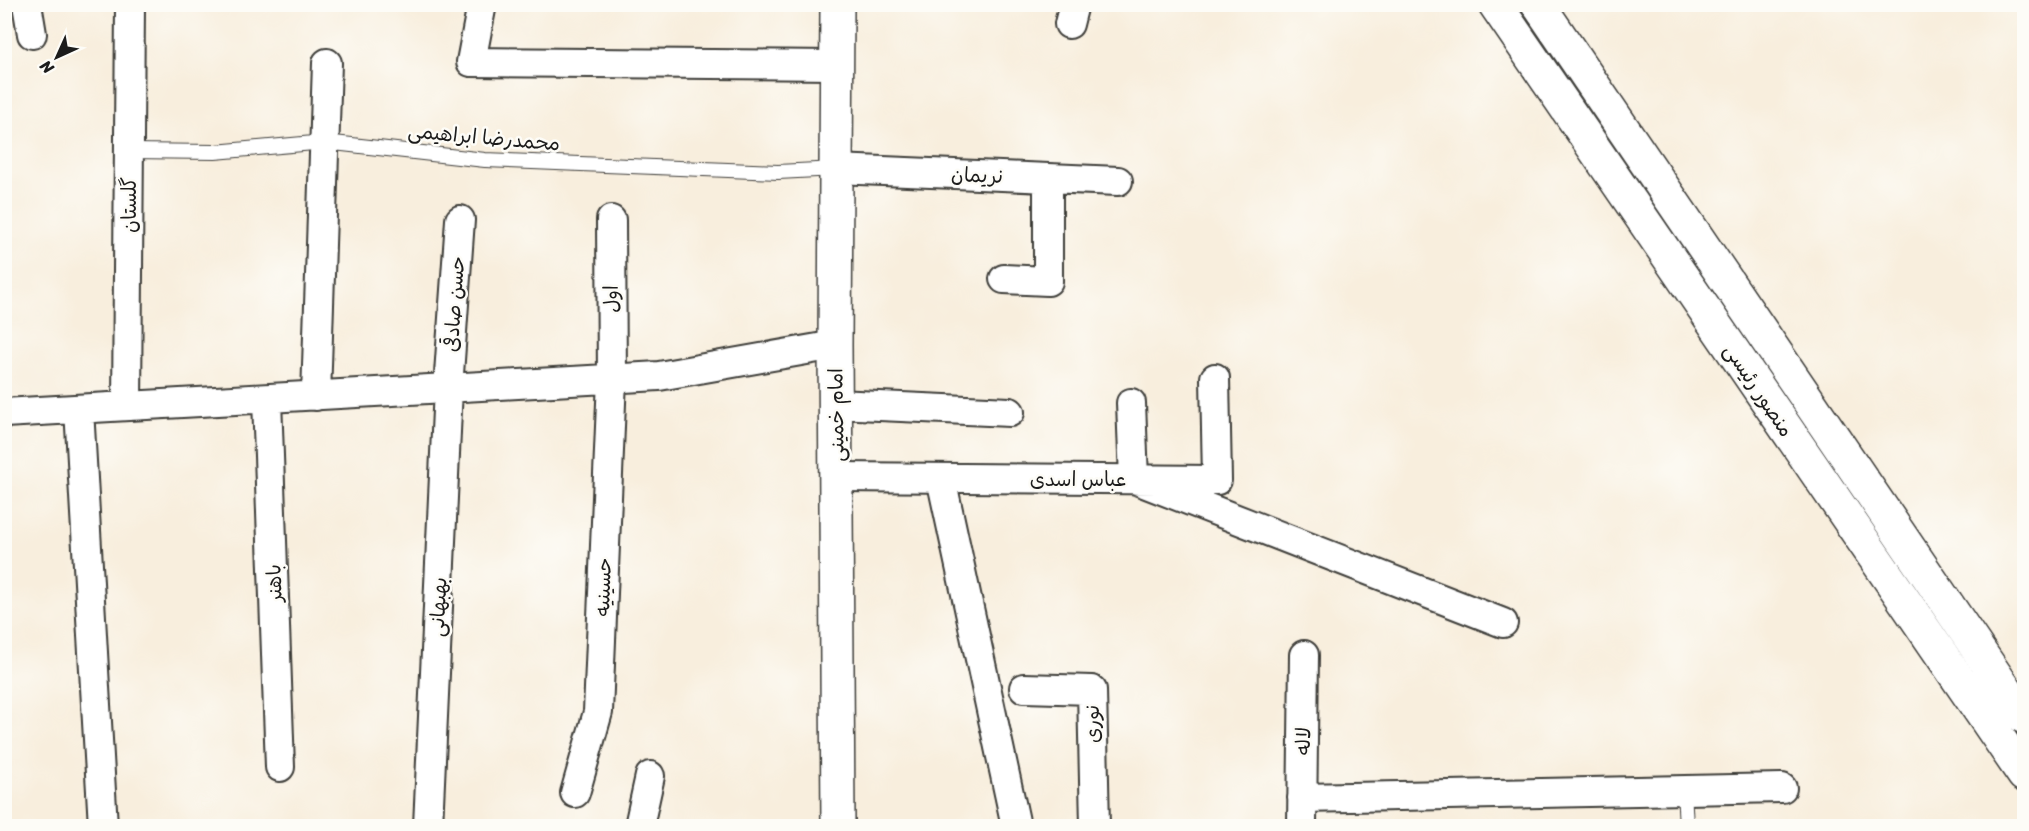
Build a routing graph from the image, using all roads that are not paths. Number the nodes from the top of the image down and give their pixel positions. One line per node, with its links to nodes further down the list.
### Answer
1 (27, 4): 7 (street)
2 (130, 4): 11 (street, گلستان)
3 (482, 4): 9 (street)
4 (837, 4): 9 (main road, امام خمینی)
5 (1495, 4): 38 (main road, منصور رئیسی)
6 (1538, 4): 36 (main road, منصور رئیسی)
7 (32, 34)
8 (327, 63): 10 (street)
9 (836, 65): 12 (main road, امام خمینی)
10 (325, 142): 11 (lane, محمدرضا ابراهیمی); 12 (lane, محمدرضا ابراهیمی); 22 (street)
11 (129, 151): 26 (street, گلستان)
12 (836, 169): 13 (street, نریمان); 18 (main road, امام خمینی)
13 (1048, 178): 14 (street, نریمان); 17 (street)
14 (1118, 181)
15 (460, 220): 21 (street, حسن صادقی)
16 (610, 220): 20 (street, اول)
17 (1004, 279)
18 (835, 345): 20 (street); 25 (main road, امام خمینی)
19 (1215, 378): 32 (street, عباس اسدی)
20 (612, 379): 21 (street); 42 (street, حسینیه)
21 (448, 388): 22 (street); 45 (street, بهبهانی)
22 (316, 396): 23 (street)
23 (267, 399): 26 (street); 37 (street, باهنر)
24 (1131, 403): 32 (street)
25 (836, 404): 28 (street); 30 (main road, امام خمینی)
26 (127, 406): 27 (street)
27 (79, 409): 29 (street); 44 (street)
28 (1010, 412)
29 (4, 413)
30 (837, 477): 31 (street, عباس اسدی); 47 (main road, امام خمینی)
31 (941, 478): 32 (street, عباس اسدی); 48 (street)
32 (1134, 479): 33 (street)
33 (1503, 623)
34 (1304, 655): 43 (street, لاله)
35 (1024, 688): 49 (street, نوری)
36 (2025, 717)
37 (280, 767)
38 (2025, 775)
39 (650, 776): 46 (street)
40 (1782, 788): 41 (street)
41 (1684, 790): 43 (street); 51 (lane)
42 (575, 792)
43 (1302, 798): 50 (street, لاله)
44 (103, 826)
45 (428, 826)
46 (639, 826)
47 (838, 826)
48 (1016, 826)
49 (1095, 826)
50 (1302, 826)
51 (1686, 826)

